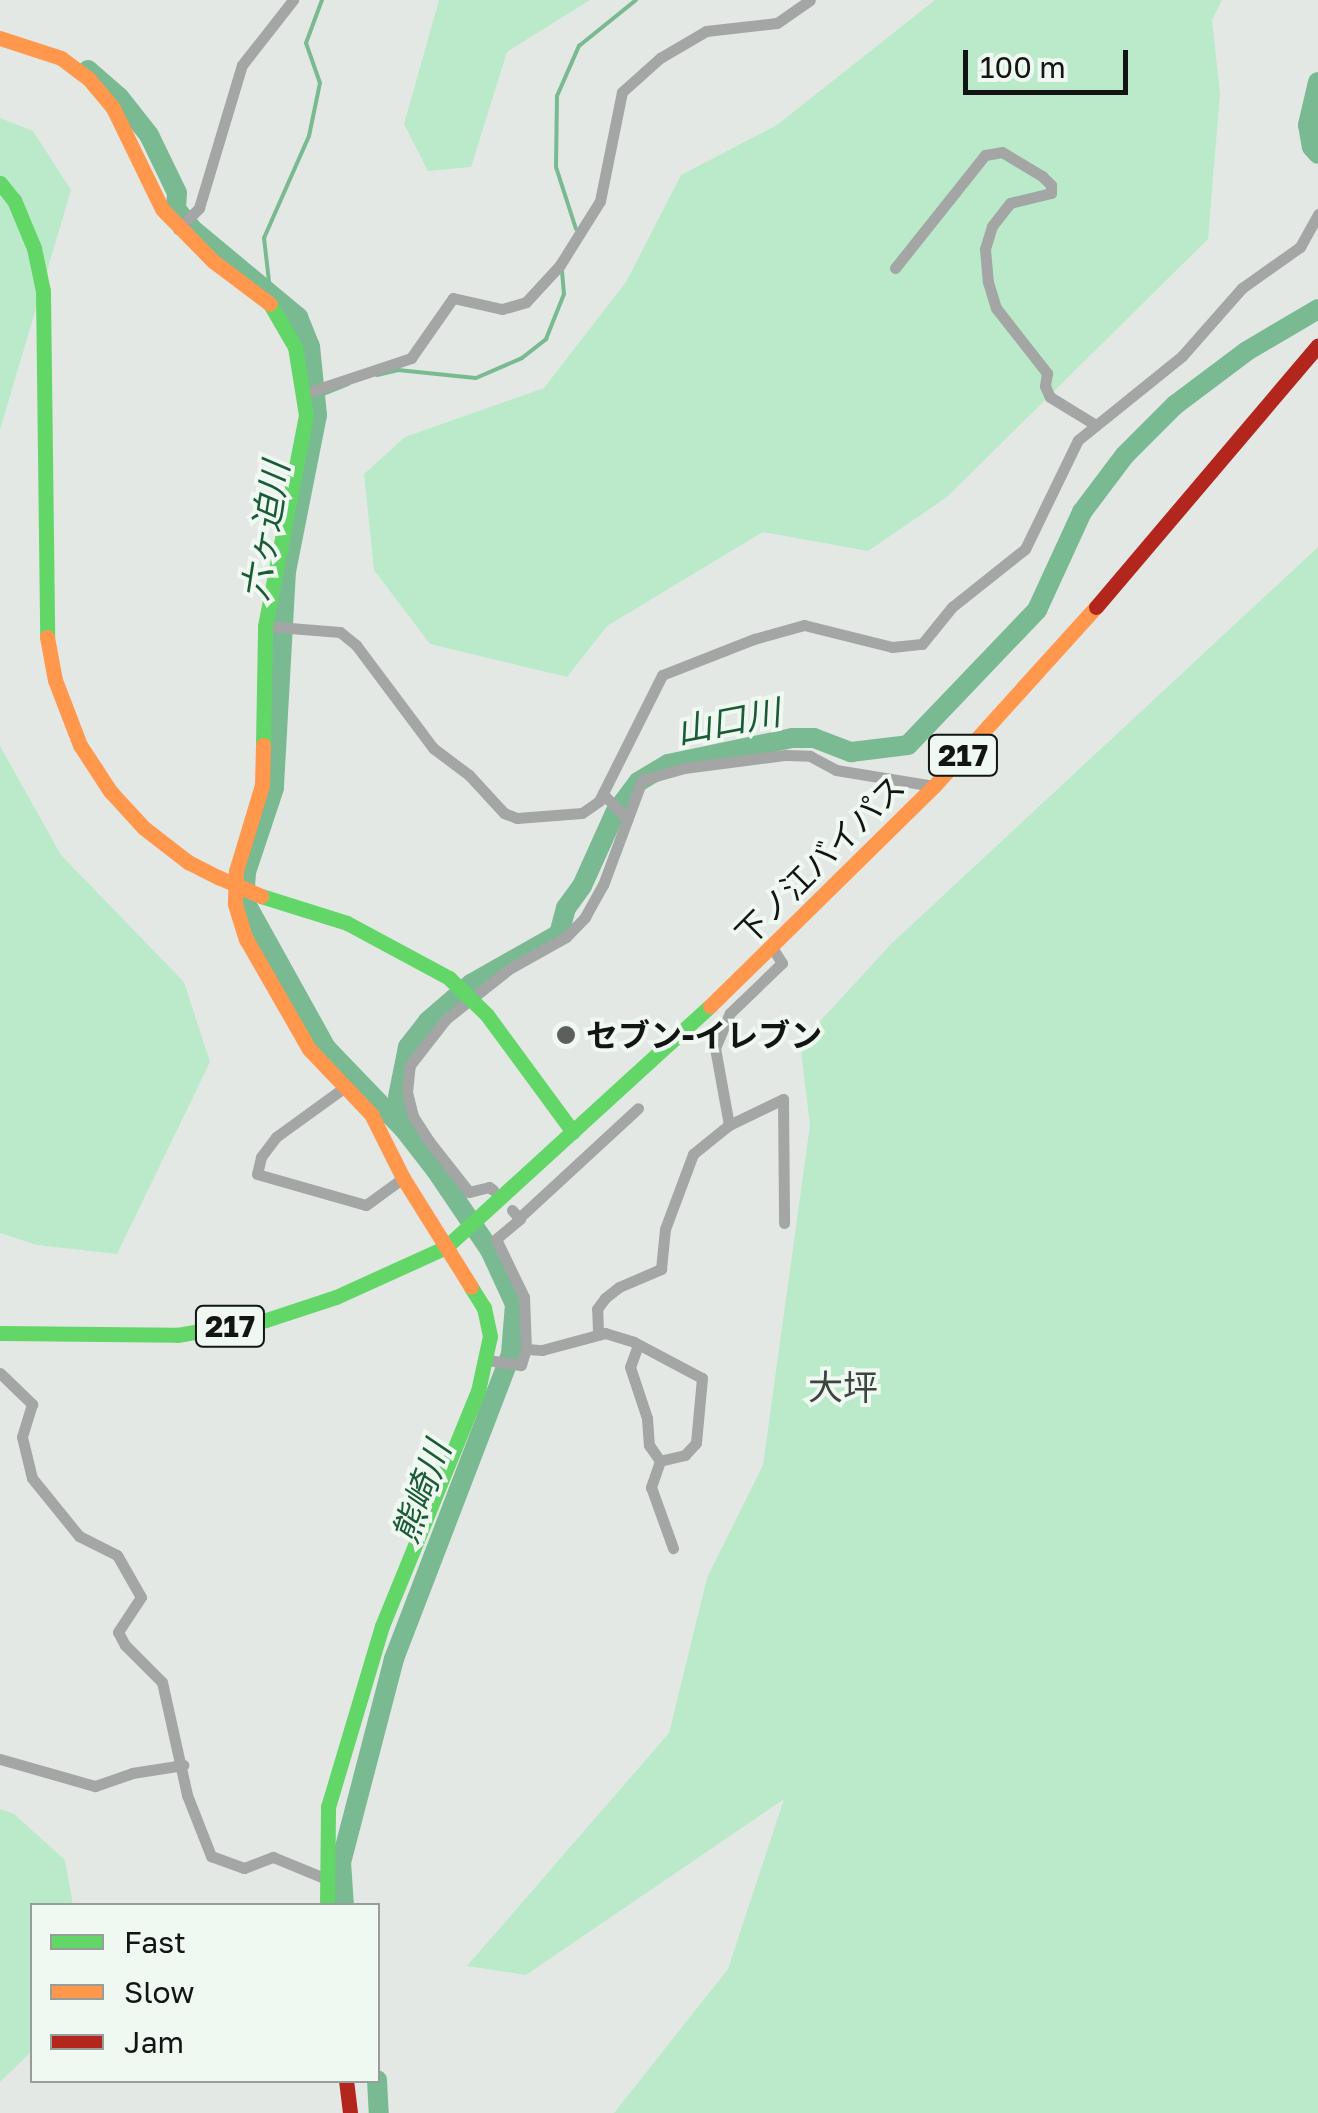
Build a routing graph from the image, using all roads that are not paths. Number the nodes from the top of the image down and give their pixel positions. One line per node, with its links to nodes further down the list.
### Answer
1 (292, 0): 6 (street)
2 (810, 0): 9 (street)
3 (3, 42): 6 (main road)
4 (0, 183): 16 (main road, bridge)
5 (1318, 214): 10 (street)
6 (184, 225): 9 (main road)
7 (895, 268): 10 (street)
8 (1318, 345): 12 (main road, 下ノ江バイパス / 217)
9 (305, 394): 11 (main road)
10 (1094, 424): 13 (street)
11 (270, 627): 13 (street); 17 (main road)
12 (934, 786): 14 (street); 15 (main road, 下ノ江バイパス / 217)
13 (604, 796): 14 (street)
14 (626, 818): 16 (street)
15 (771, 946): 19 (main road, 下ノ江バイパス / 217); 20 (street)
16 (471, 998): 21 (main road); 26 (street)
17 (345, 1087): 24 (main road); 24 (street)
18 (638, 1108): 22 (street)
19 (588, 1118): 21 (main road, 下ノ江バイパス / 217); 22 (street)
20 (729, 1125): 27 (street); 29 (street)
21 (573, 1132): 23 (main road, 下ノ江バイパス / 217)
22 (605, 1136): 25 (street)
23 (539, 1164): 25 (street); 28 (main road, 下ノ江バイパス / 217)
24 (403, 1178): 28 (main road)
25 (557, 1181): 32 (street)
26 (492, 1190)
27 (784, 1222)
28 (446, 1247): 30 (main road, 217); 33 (main road)
29 (598, 1332): 31 (street); 32 (street)
30 (0, 1333)
31 (638, 1345): 35 (street); 35 (street)
32 (526, 1349): 33 (street)
33 (491, 1361): 39 (main road)
34 (0, 1373): 38 (street)
35 (660, 1461): 36 (street)
36 (673, 1548)
37 (0, 1760): 38 (street)
38 (183, 1765): 39 (street)
39 (324, 1878): 40 (main road)
40 (327, 1903)
41 (346, 2083): 42 (main road)
42 (350, 2113)

